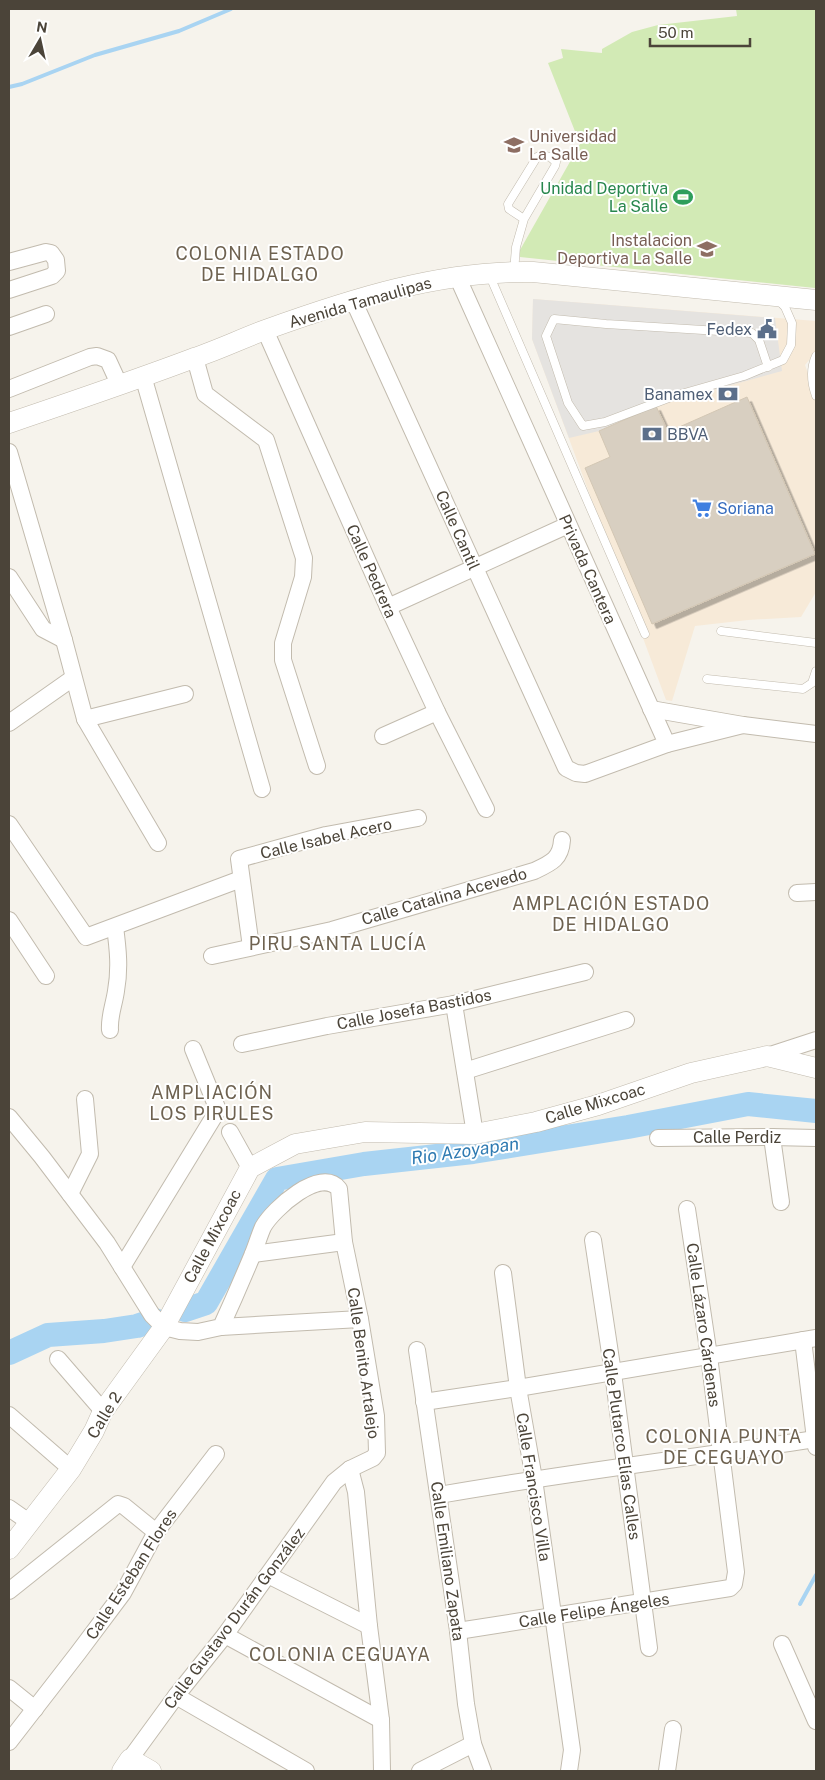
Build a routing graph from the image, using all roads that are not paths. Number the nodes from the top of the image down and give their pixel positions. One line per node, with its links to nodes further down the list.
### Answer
1 (524, 219): 1 (lane); 3 (lane)
2 (9, 262): 6 (street)
3 (514, 272): 4 (street, Avenida Tamaulipas); 7 (street, Avenida Tamaulipas)
4 (490, 274): 5 (street, Avenida Tamaulipas); 27 (lane)
5 (457, 276): 9 (street, Avenida Tamaulipas); 22 (street, Privada Cantera)
6 (9, 290)
7 (775, 297): 8 (street, Avenida Tamaulipas); 15 (lane)
8 (816, 300)
9 (354, 302): 12 (street, Avenida Tamaulipas); 23 (street, Calle Cantil)
10 (46, 314): 11 (street)
11 (9, 327)
12 (265, 330): 14 (street, Avenida Tamaulipas); 25 (street, Calle Pedrera)
13 (816, 356): 19 (lane)
14 (195, 358): 16 (street, Avenida Tamaulipas); 42 (street)
15 (768, 367): 15 (lane)
16 (143, 376): 17 (street, Avenida Tamaulipas); 43 (street)
17 (119, 384): 18 (street); 20 (street, Avenida Tamaulipas)
18 (9, 388)
19 (816, 396)
20 (9, 424)
21 (9, 452): 28 (street)
22 (568, 525): 23 (street); 34 (street, Privada Cantera)
23 (474, 567): 25 (street); 41 (street, Calle Cantil)
24 (9, 577): 28 (street)
25 (388, 607): 35 (street, Calle Pedrera)
26 (721, 631): 29 (lane)
27 (645, 634)
28 (64, 640): 31 (street)
29 (816, 643)
30 (816, 672): 32 (lane)
31 (73, 678): 36 (street); 37 (street)
32 (707, 679)
33 (185, 694): 36 (street)
34 (652, 709): 38 (street); 41 (street, Privada Cantera)
35 (437, 712): 40 (street); 44 (street, Calle Pedrera)
36 (85, 719): 48 (street)
37 (9, 723)
38 (743, 725): 39 (street); 41 (street)
39 (816, 734)
40 (383, 736)
41 (667, 744)
42 (317, 766)
43 (262, 789)
44 (486, 809)
45 (418, 818): 49 (street, Calle Isabel Acero)
46 (9, 824): 53 (street)
47 (562, 840): 54 (street, Calle Catalina Acevedo)
48 (158, 843)
49 (242, 879): 53 (street); 54 (street)
50 (816, 892): 51 (street)
51 (797, 893)
52 (9, 920): 57 (street)
53 (115, 927): 60 (street)
54 (251, 947): 55 (street, Calle Catalina Acevedo)
55 (212, 956)
56 (585, 972): 58 (street, Calle Josefa Bastidos)
57 (46, 976)
58 (454, 1004): 62 (street, Calle Josefa Bastidos); 66 (street)
59 (626, 1020): 66 (street)
60 (110, 1030)
61 (816, 1040): 64 (street)
62 (242, 1044)
63 (193, 1049): 81 (street)
64 (767, 1056): 65 (street); 70 (street, Calle Mixcoac)
65 (816, 1068)
66 (466, 1072): 70 (street)
67 (85, 1100): 75 (street)
68 (9, 1117): 75 (street)
69 (230, 1132): 74 (street)
70 (475, 1134): 74 (street, Calle Mixcoac)
71 (772, 1136): 72 (street, Calle Perdiz); 73 (street, Calle Perdiz); 76 (street)
72 (658, 1138)
73 (816, 1138)
74 (250, 1168): 84 (street, Calle Mixcoac)
75 (70, 1194): 81 (street)
76 (781, 1202)
77 (687, 1209): 88 (street, Calle Lázaro Cárdenas)
78 (593, 1240): 90 (street, Calle Plutarco Elías Calles)
79 (344, 1242): 80 (street); 80 (street, Calle Benito Artalejo); 83 (street, Calle Benito Artalejo)
80 (253, 1254): 85 (street)
81 (122, 1267): 84 (street)
82 (503, 1273): 91 (street, Calle Francisco Villa)
83 (360, 1319): 85 (street); 100 (street, Calle Benito Artalejo)
84 (164, 1327): 85 (street); 93 (street, Calle 2)
85 (221, 1327)
86 (810, 1339): 88 (street); 95 (street)
87 (418, 1350): 92 (street, Calle Emiliano Zapata)
88 (709, 1356): 90 (street); 96 (street, Calle Lázaro Cárdenas)
89 (58, 1359): 93 (street)
90 (613, 1373): 91 (street); 98 (street, Calle Plutarco Elías Calles)
91 (518, 1388): 92 (street); 101 (street, Calle Francisco Villa)
92 (424, 1402): 102 (street, Calle Emiliano Zapata)
93 (103, 1411): 99 (street, Calle 2)
94 (9, 1416): 99 (street)
95 (816, 1443): 96 (street)
96 (722, 1453): 98 (street); 108 (street, Calle Lázaro Cárdenas)
97 (216, 1454): 105 (street, Calle Esteban Flores)
98 (625, 1467): 101 (street); 110 (street, Calle Plutarco Elías Calles)
99 (71, 1469): 104 (street, Calle 2)
100 (350, 1469): 107 (street, Calle Gustavo Durán González); 112 (street)
101 (534, 1479): 102 (street); 111 (street, Calle Francisco Villa)
102 (439, 1495): 113 (street, Calle Emiliano Zapata)
103 (9, 1508): 104 (street)
104 (29, 1522): 106 (street, Calle 2)
105 (156, 1532): 109 (street); 119 (street, Calle Esteban Flores)
106 (9, 1549)
107 (268, 1575): 112 (street); 114 (street, Calle Gustavo Durán González)
108 (730, 1588): 110 (street, Calle Felipe Ángeles)
109 (9, 1591)
110 (643, 1602): 111 (street, Calle Felipe Ángeles); 116 (street, Calle Plutarco Elías Calles)
111 (553, 1617): 113 (street, Calle Felipe Ángeles); 131 (street, Calle Francisco Villa)
112 (369, 1626): 120 (street)
113 (458, 1631): 124 (street, Calle Emiliano Zapata)
114 (225, 1635): 118 (street, Calle Gustavo Durán González); 120 (street)
115 (782, 1644): 121 (street)
116 (649, 1648)
117 (9, 1688): 119 (street)
118 (176, 1696): 125 (street, Calle Gustavo Durán González); 127 (street)
119 (35, 1709): 123 (street, Calle Esteban Flores)
120 (381, 1720): 128 (street)
121 (816, 1722)
122 (673, 1729): 132 (street)
123 (9, 1742)
124 (473, 1744): 129 (street); 130 (street, Calle Emiliano Zapata)
125 (126, 1765): 126 (street)
126 (151, 1771)
127 (306, 1771)
128 (382, 1771)
129 (420, 1771)
130 (483, 1771)
131 (569, 1771)
132 (667, 1771)

